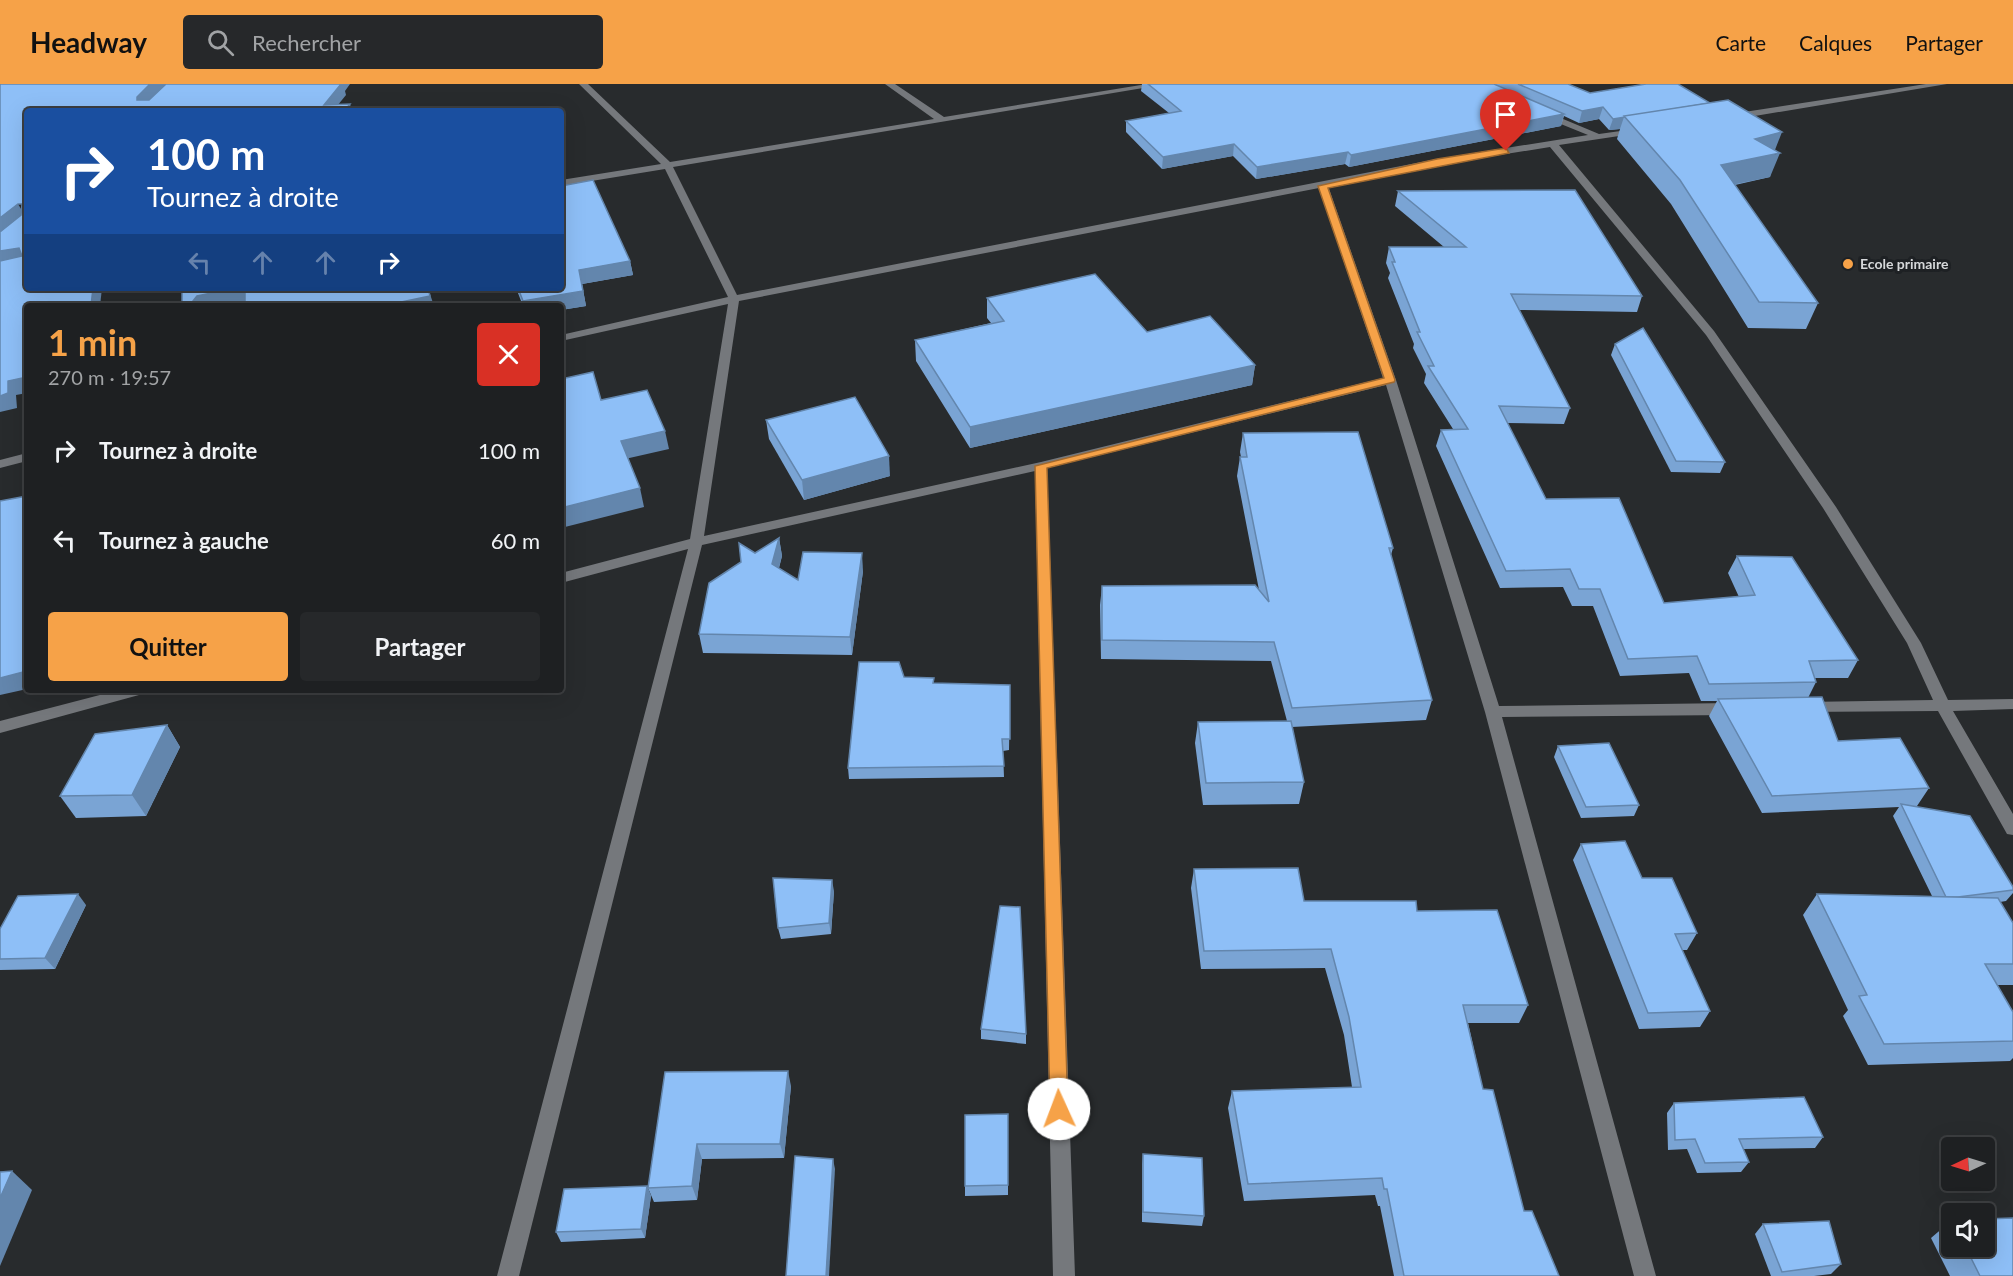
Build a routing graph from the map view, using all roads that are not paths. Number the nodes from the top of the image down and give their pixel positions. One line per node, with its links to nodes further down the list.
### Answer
1 (583, 84): 11 (street)
2 (889, 84): 7 (street)
3 (1163, 84): 7 (street)
4 (1943, 84): 6 (street)
5 (1536, 110): 9 (street)
6 (1715, 119)
7 (942, 120): 11 (street)
8 (1656, 128): 9 (street)
9 (1597, 137): 10 (street)
10 (1552, 143): 13 (street); 24 (street)
11 (667, 164): 12 (street); 14 (street)
12 (564, 182)
13 (1323, 186): 14 (street); 16 (street)
14 (734, 299): 15 (street); 20 (street)
15 (564, 337)
16 (1390, 380): 19 (street); 27 (street)
17 (24, 459): 18 (street)
18 (0, 464)
19 (1041, 466): 20 (street); 31 (street)
20 (696, 542): 21 (street); 30 (street)
21 (564, 577)
22 (128, 693): 28 (street)
23 (2013, 704): 24 (street)
24 (1943, 706): 25 (street); 29 (street)
25 (1789, 708)
26 (1753, 709): 27 (street)
27 (1493, 712): 32 (street)
28 (0, 727)
29 (2013, 829)
30 (508, 1276)
31 (1064, 1276)
32 (1645, 1276)

